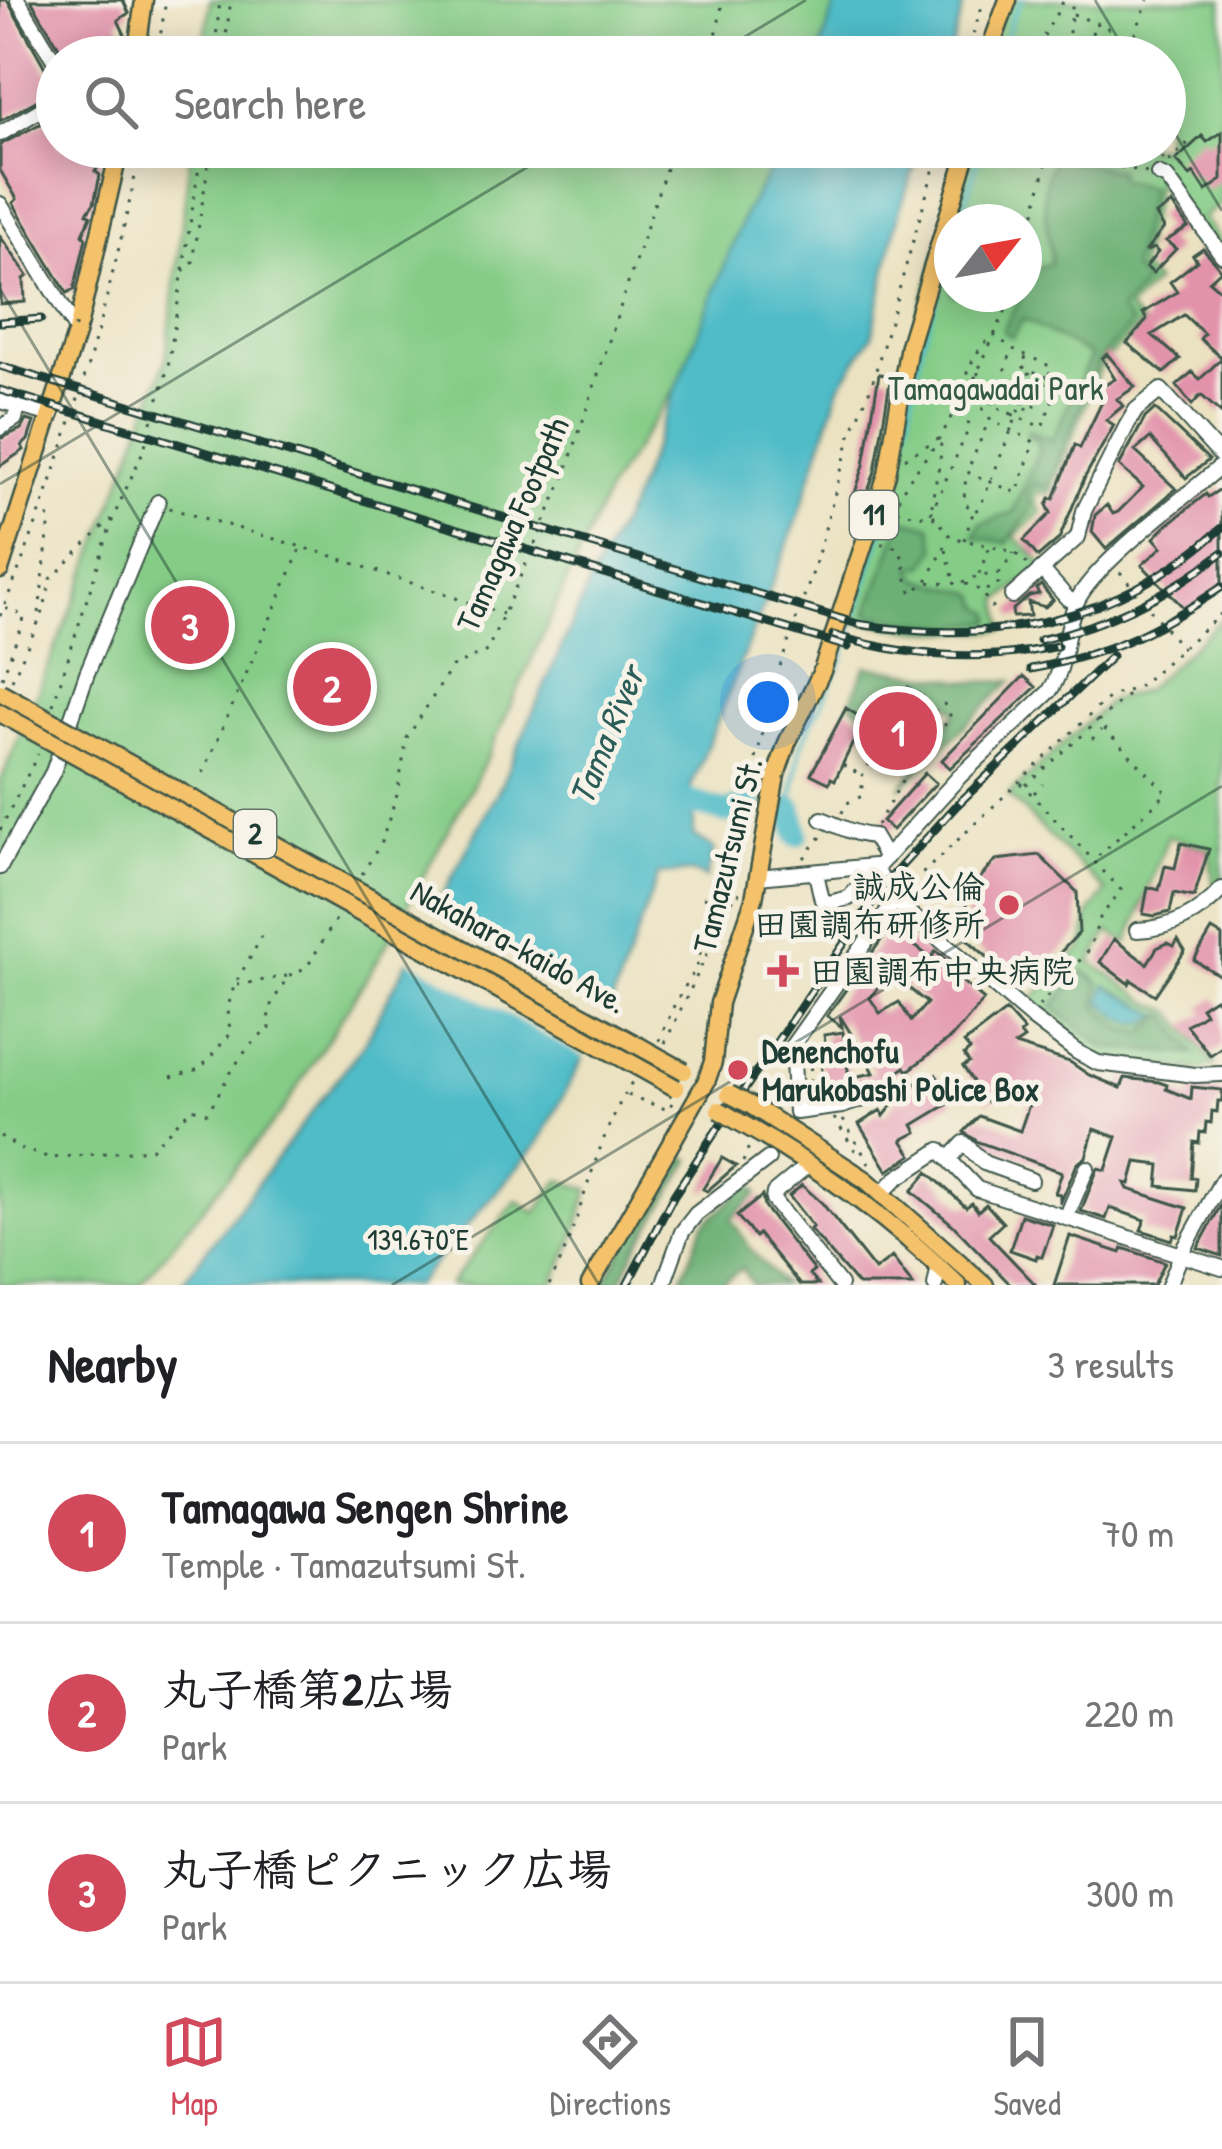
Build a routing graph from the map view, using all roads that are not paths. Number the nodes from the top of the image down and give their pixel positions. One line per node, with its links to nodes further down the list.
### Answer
1 (18, 0): 4 (street)
2 (144, 0): 5 (main road)
3 (1008, 0): 6 (main road)
4 (40, 36)
5 (138, 36)
6 (995, 36)
7 (36, 113): 8 (street)
8 (0, 134)
9 (115, 168): 14 (main road)
10 (963, 168): 30 (main road, Tamazutsumi St. / 11)
11 (1163, 168): 13 (street)
12 (0, 204): 14 (street)
13 (1222, 255)
14 (76, 328): 16 (main road)
15 (5, 403): 16 (street); 17 (street)
16 (52, 415): 20 (main road)
17 (0, 428)
18 (1222, 461): 21 (street); 23 (street)
19 (160, 504): 28 (street)
20 (0, 570)
21 (1040, 572): 22 (street); 23 (street)
22 (1012, 596)
23 (1076, 602): 27 (street)
24 (2, 690): 35 (main road, Nakahara-kaido Ave. / 2, bridge)
25 (0, 713): 35 (main road, Nakahara-kaido Ave. / 2, bridge)
26 (827, 821): 27 (street)
27 (880, 862): 29 (street); 29 (street); 32 (street)
28 (0, 867)
29 (816, 873): 30 (street)
30 (758, 877): 37 (main road, Tamazutsumi St. / 11)
31 (1222, 889): 33 (street)
32 (896, 901): 34 (street); 36 (street)
33 (1137, 930)
34 (1222, 1074)
35 (678, 1087): 37 (main road, Nakahara-kaido Ave. / 2)
36 (891, 1090)
37 (702, 1091): 40 (main road, Nakahara-kaido Ave. / 2, bridge); 44 (main road, Nakahara-kaido Ave. / 2, bridge); 49 (main road, 11)
38 (768, 1159): 50 (street)
39 (949, 1159): 42 (street); 44 (street); 45 (street)
40 (809, 1164): 48 (main road, Nakahara-kaido Ave. / 2); 51 (street)
41 (1087, 1168): 45 (street)
42 (1031, 1180)
43 (1222, 1180): 46 (street)
44 (881, 1193): 53 (main road, Nakahara-kaido Ave. / 2)
45 (1066, 1218): 46 (street)
46 (1181, 1255): 47 (street); 54 (street)
47 (1222, 1268)
48 (937, 1276): 52 (main road, Nakahara-kaido Ave. / 2)
49 (590, 1285)
50 (663, 1285)
51 (840, 1285)
52 (958, 1285)
53 (986, 1285)
54 (1169, 1285)

